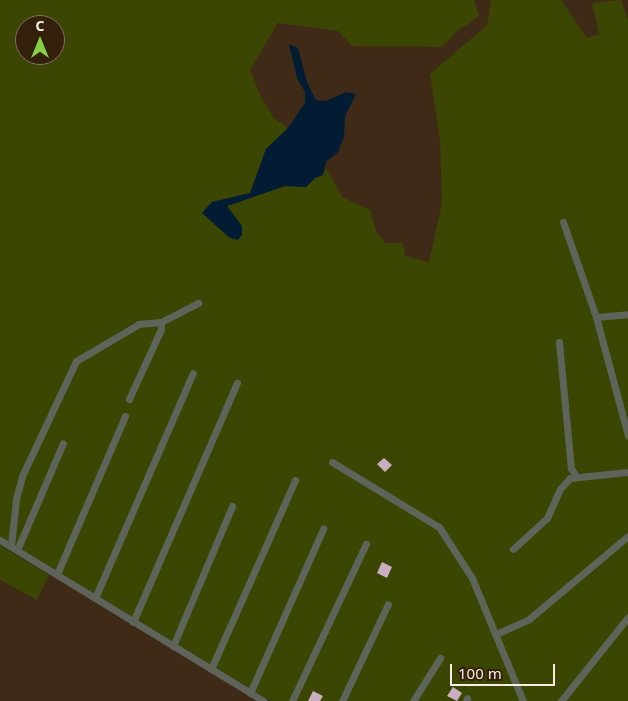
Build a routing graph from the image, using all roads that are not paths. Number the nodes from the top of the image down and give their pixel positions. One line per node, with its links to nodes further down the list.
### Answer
1 (563, 222): 4 (street)
2 (198, 303): 5 (street)
3 (628, 314): 4 (street)
4 (596, 317): 11 (street)
5 (161, 322): 9 (street); 22 (street)
6 (559, 342): 15 (street)
7 (193, 373): 25 (street)
8 (237, 383): 28 (street)
9 (129, 398)
10 (125, 416): 24 (street)
11 (628, 436)
12 (63, 443): 22 (street)
13 (332, 462): 29 (street)
14 (628, 472): 15 (street)
15 (576, 476): 23 (street)
16 (295, 480): 32 (street)
17 (232, 506): 30 (street)
18 (323, 529): 33 (street)
19 (628, 536): 29 (street)
20 (0, 540): 22 (street)
21 (366, 544): 35 (street)
22 (14, 548): 24 (street)
23 (512, 549)
24 (57, 574): 25 (street)
25 (95, 598): 28 (street)
26 (388, 604): 36 (street)
27 (628, 617): 39 (street)
28 (133, 622): 30 (street)
29 (496, 634): 38 (street)
30 (173, 646): 32 (street)
31 (440, 658): 37 (street)
32 (211, 669): 33 (street)
33 (250, 693): 34 (street)
34 (264, 701)
35 (292, 701)
36 (342, 701)
37 (413, 701)
38 (523, 701)
39 (561, 701)

